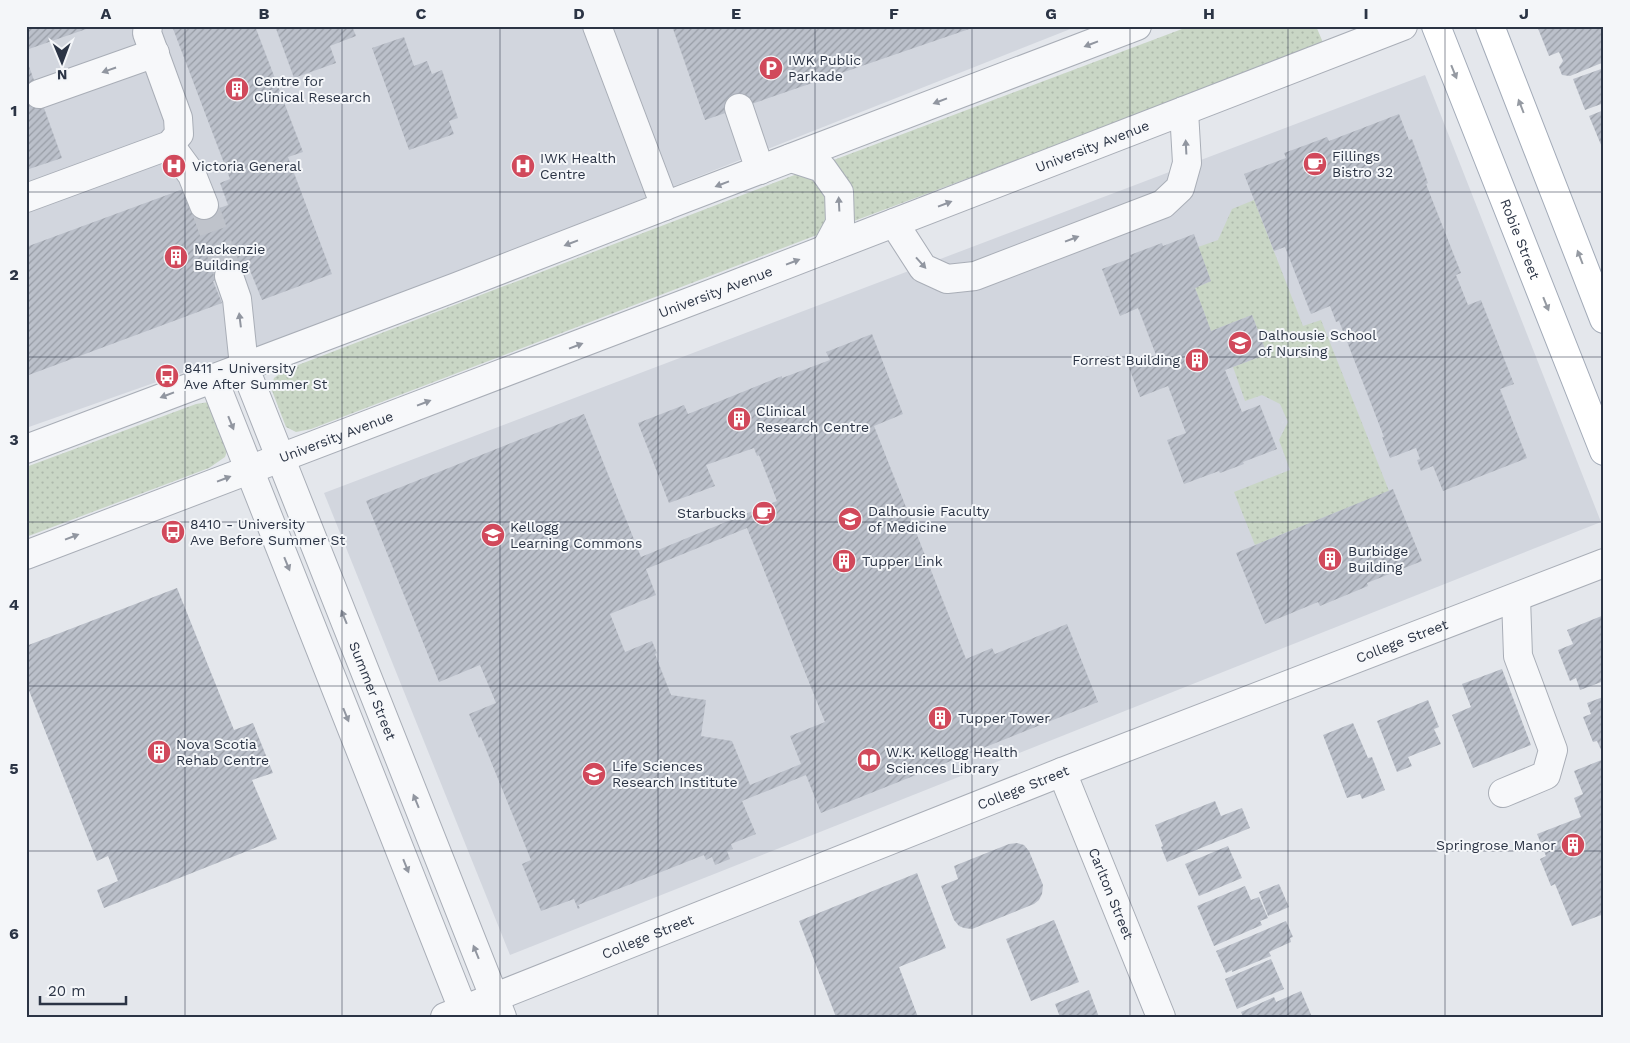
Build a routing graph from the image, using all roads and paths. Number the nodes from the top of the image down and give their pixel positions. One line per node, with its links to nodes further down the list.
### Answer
1 (148, 26): 7 (street)
2 (597, 26): 16 (street)
3 (1137, 26): 12 (street, one-way to 12)
4 (1403, 26): 10 (street, University Avenue)
5 (1436, 26): 24 (main road, Robie Street, one-way to 24)
6 (1490, 26): 20 (main road, one-way to 6)
7 (155, 54): 8 (street, one-way to 8); 11 (street)
8 (39, 94)
9 (740, 108): 13 (street)
10 (1184, 111): 17 (street, University Avenue, one-way to 10); 17 (street, one-way to 10)
11 (170, 144): 14 (street); 15 (street)
12 (791, 158): 13 (street); 18 (street, one-way to 12)
13 (760, 170): 16 (street, one-way to 16)
14 (26, 198)
15 (204, 205)
16 (665, 206): 21 (street, one-way to 21)
17 (894, 223): 18 (street, University Avenue)
18 (826, 249): 25 (street, University Avenue, one-way to 18)
19 (229, 276): 21 (street, Summer Street, one-way to 19)
20 (1604, 319)
21 (244, 366): 22 (street); 25 (street, Summer Street)
22 (213, 378): 23 (street, one-way to 23); 26 (street, one-way to 26)
23 (26, 449)
24 (1604, 450)
25 (281, 458): 26 (street, University Avenue); 32 (street, Summer Street, one-way to 25)
26 (249, 470): 27 (street, University Avenue, one-way to 26); 33 (street, one-way to 33)
27 (26, 555)
28 (1604, 563): 29 (street, College Street)
29 (1516, 598): 30 (street, College Street); 31 (street)
30 (1062, 772): 32 (street, College Street); 34 (street, Carlton Street)
31 (1503, 793)
32 (498, 1007): 33 (street, College Street)
33 (458, 1014)
34 (1161, 1017)

